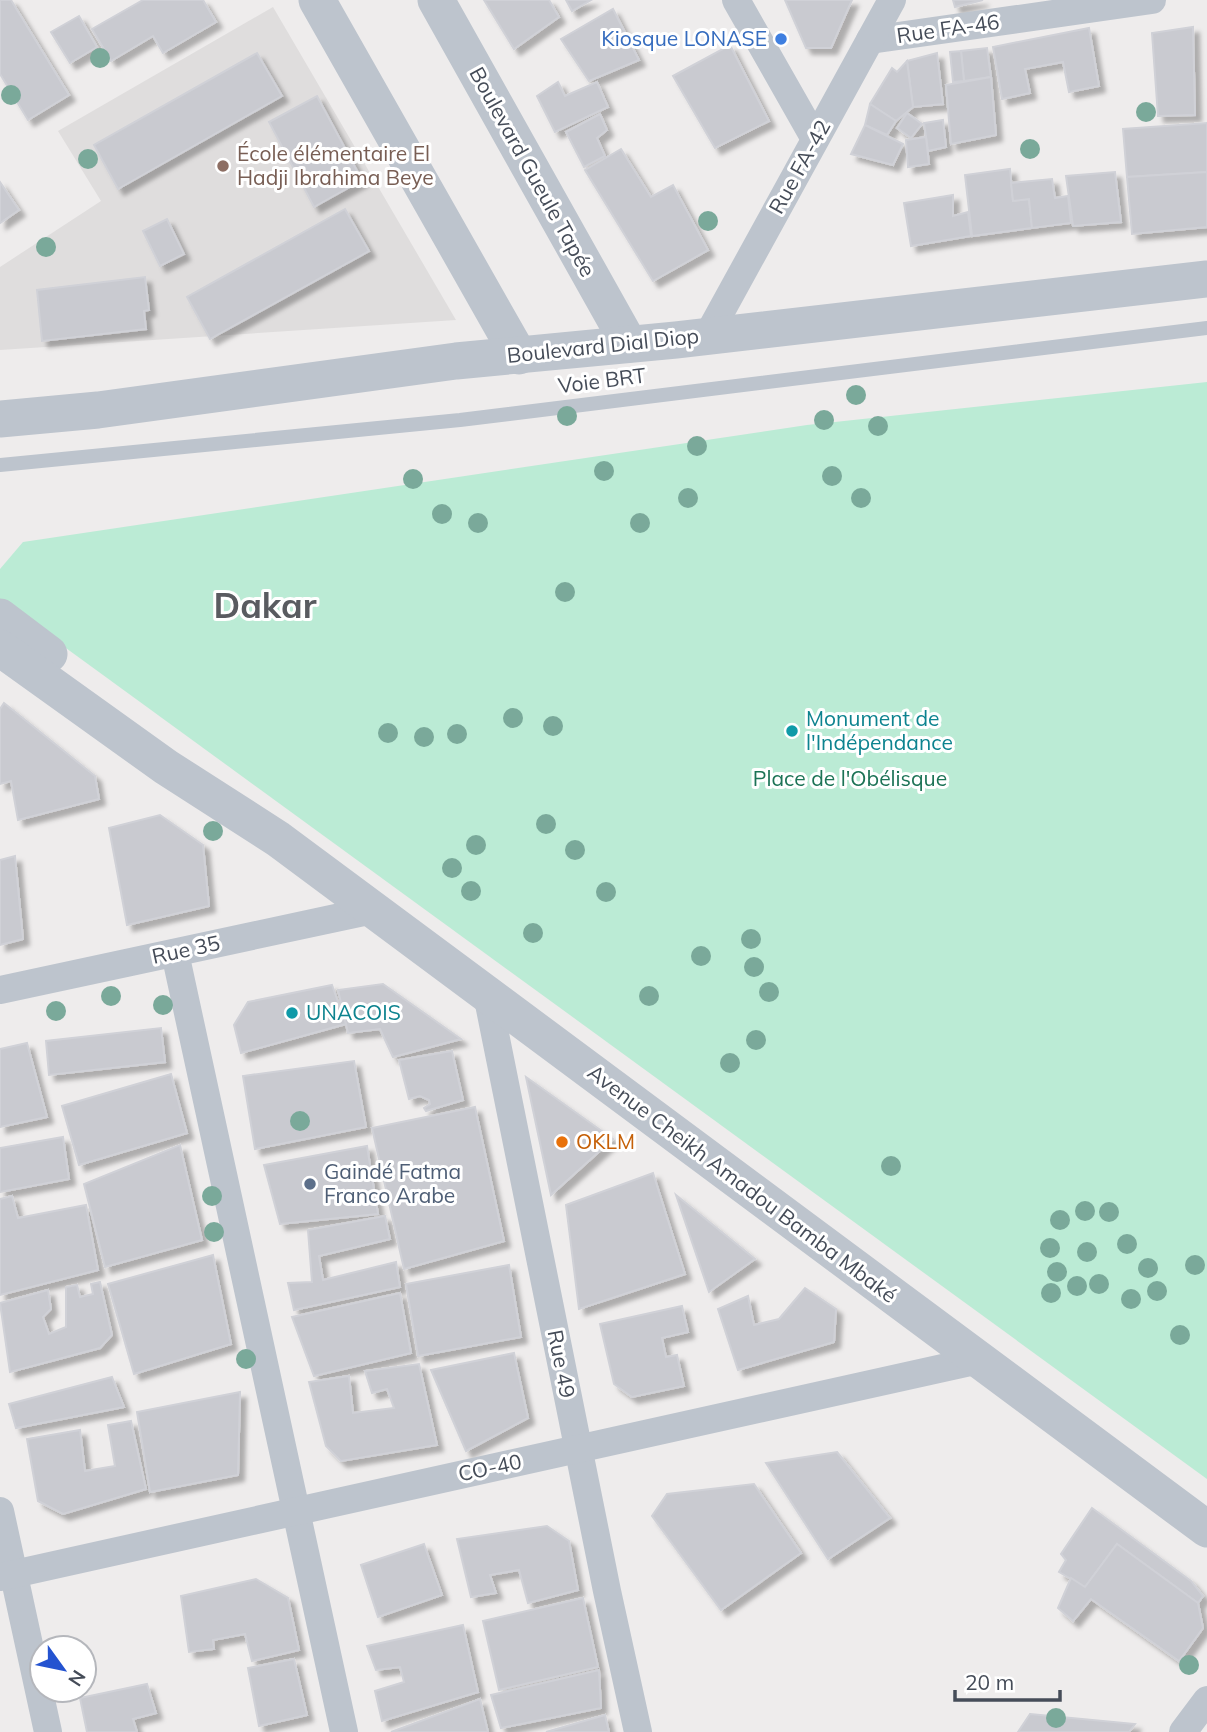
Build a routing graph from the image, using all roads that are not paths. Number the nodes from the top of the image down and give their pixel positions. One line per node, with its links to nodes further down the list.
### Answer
1 (317, 0): 12 (street)
2 (436, 0): 11 (street, Boulevard Gueule Tapée)
3 (736, 0): 7 (street)
4 (892, 0): 6 (street, Rue FA-42)
5 (1152, 0): 6 (street, Rue FA-46)
6 (870, 40): 7 (street, Rue FA-42)
7 (815, 139): 10 (street, Rue FA-42)
8 (1207, 279): 10 (street, Boulevard Dial Diop)
9 (1207, 328): 14 (lane, Voie BRT)
10 (708, 335): 11 (street, Boulevard Dial Diop)
11 (629, 344): 12 (street, Boulevard Dial Diop)
12 (519, 356): 13 (street, Boulevard Dial Diop)
13 (0, 419)
14 (0, 465)
15 (0, 617): 17 (street, Avenue Cheikh Amadou Bamba Mbaké)
16 (0, 648): 17 (street, Avenue Cheikh Amadou Bamba Mbaké)
17 (278, 839): 18 (street, Avenue Cheikh Amadou Bamba Mbaké)
18 (373, 910): 19 (street, Rue 35); 21 (street, Avenue Cheikh Amadou Bamba Mbaké)
19 (175, 953): 20 (street, Rue 35); 25 (street)
20 (0, 990)
21 (487, 994): 22 (street, Avenue Cheikh Amadou Bamba Mbaké); 23 (street, Rue 49)
22 (979, 1360): 23 (street, CO-40); 26 (street, Avenue Cheikh Amadou Bamba Mbaké)
23 (578, 1449): 25 (street, CO-40); 31 (street, Rue 49)
24 (0, 1511): 27 (street)
25 (295, 1511): 27 (street, CO-40); 30 (street)
26 (1207, 1529)
27 (7, 1575): 29 (street)
28 (1207, 1700): 32 (street)
29 (48, 1732)
30 (344, 1732)
31 (638, 1732)
32 (1183, 1732)

